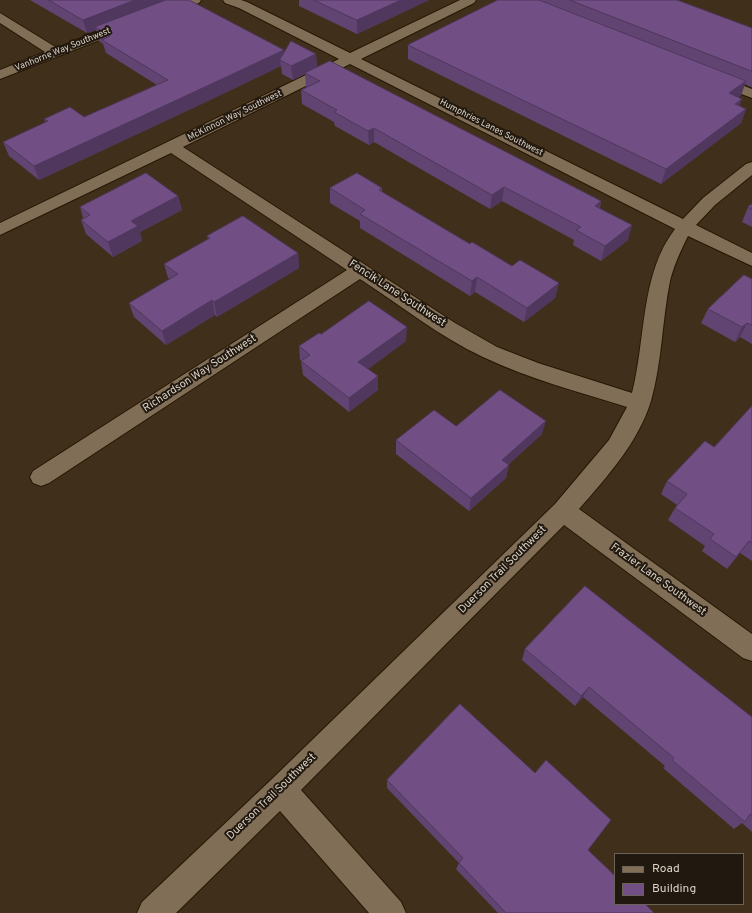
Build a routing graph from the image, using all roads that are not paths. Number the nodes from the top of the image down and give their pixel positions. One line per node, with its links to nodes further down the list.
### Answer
1 (194, 0): 4 (street)
2 (229, 0): 8 (street, Humphries Lanes Southwest)
3 (470, 0): 8 (street, McKinnon Way Southwest)
4 (148, 16)
5 (0, 17): 7 (street)
6 (134, 22): 7 (street, Vanhorne Way Southwest)
7 (56, 53): 10 (street, Vanhorne Way Southwest)
8 (352, 58): 12 (street, McKinnon Way Southwest); 14 (street, Humphries Lanes Southwest)
9 (702, 74): 11 (street)
10 (0, 75)
11 (752, 94)
12 (173, 146): 15 (street, McKinnon Way Southwest); 17 (street, Fencik Lane Southwest)
13 (752, 167): 14 (street, Duerson Trail Southwest)
14 (686, 227): 16 (street, Humphries Lanes Southwest); 18 (street, Duerson Trail Southwest)
15 (0, 230)
16 (752, 260)
17 (360, 270): 18 (street, Fencik Lane Southwest); 19 (street, Richardson Way Southwest)
18 (639, 403): 20 (street, Duerson Trail Southwest)
19 (41, 477)
20 (563, 511): 21 (street, Frazier Lane Southwest); 22 (street, Duerson Trail Southwest)
21 (752, 650)
22 (281, 790): 23 (street, Duerson Trail Southwest); 24 (street)
23 (153, 913)
24 (390, 913)

